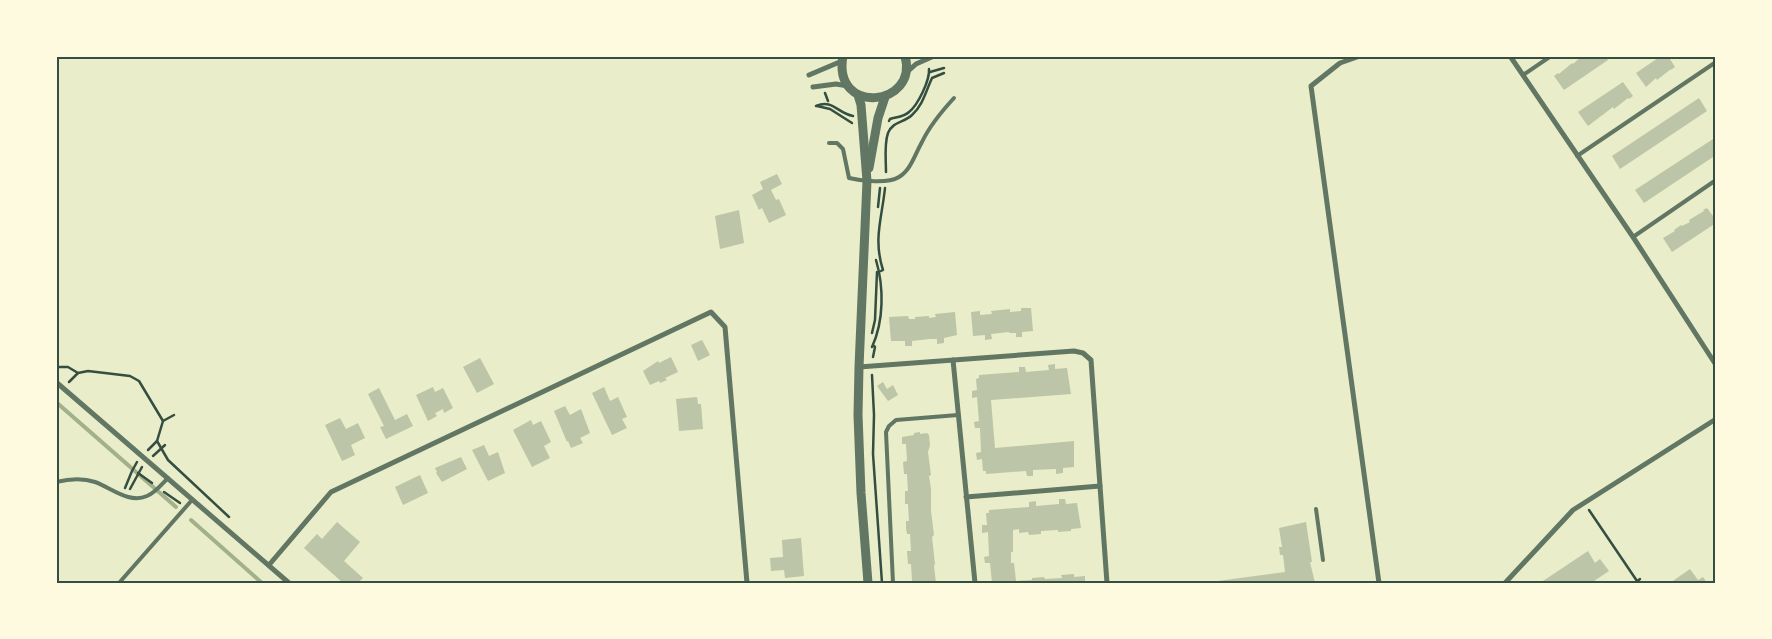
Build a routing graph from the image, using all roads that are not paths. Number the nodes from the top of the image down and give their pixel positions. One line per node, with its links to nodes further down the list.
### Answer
1 (905, 56): 8 (street)
2 (934, 56): 8 (street)
3 (1360, 56): 42 (street)
4 (1510, 56): 10 (street)
5 (1551, 56): 10 (lane)
6 (842, 58): 9 (street); 11 (street)
7 (1716, 62): 17 (lane)
8 (906, 73): 14 (street)
9 (809, 75)
10 (1523, 75): 17 (street)
11 (848, 86): 12 (street); 13 (street)
12 (813, 87)
13 (858, 95): 14 (street); 19 (street)
14 (885, 97): 19 (street)
15 (954, 98): 19 (lane)
16 (829, 143): 19 (lane)
17 (1578, 156): 20 (street)
18 (1716, 180): 20 (lane)
19 (867, 181): 23 (street)
20 (1633, 237): 22 (street)
21 (953, 360): 23 (street); 25 (street); 29 (street)
22 (1716, 365)
23 (866, 367): 38 (street)
24 (56, 382): 27 (street)
25 (958, 415): 30 (street); 39 (lane)
26 (1716, 418): 43 (street)
27 (168, 478): 28 (lane); 31 (street)
28 (56, 482)
29 (1100, 486): 30 (street); 41 (street)
30 (966, 496): 40 (street)
31 (192, 500): 34 (street); 35 (lane)
32 (1316, 509): 33 (lane)
33 (1323, 560)
34 (269, 565): 36 (street); 37 (street)
35 (119, 583)
36 (289, 583)
37 (746, 583)
38 (868, 583)
39 (893, 583)
40 (975, 583)
41 (1108, 583)
42 (1379, 583)
43 (1505, 583)

